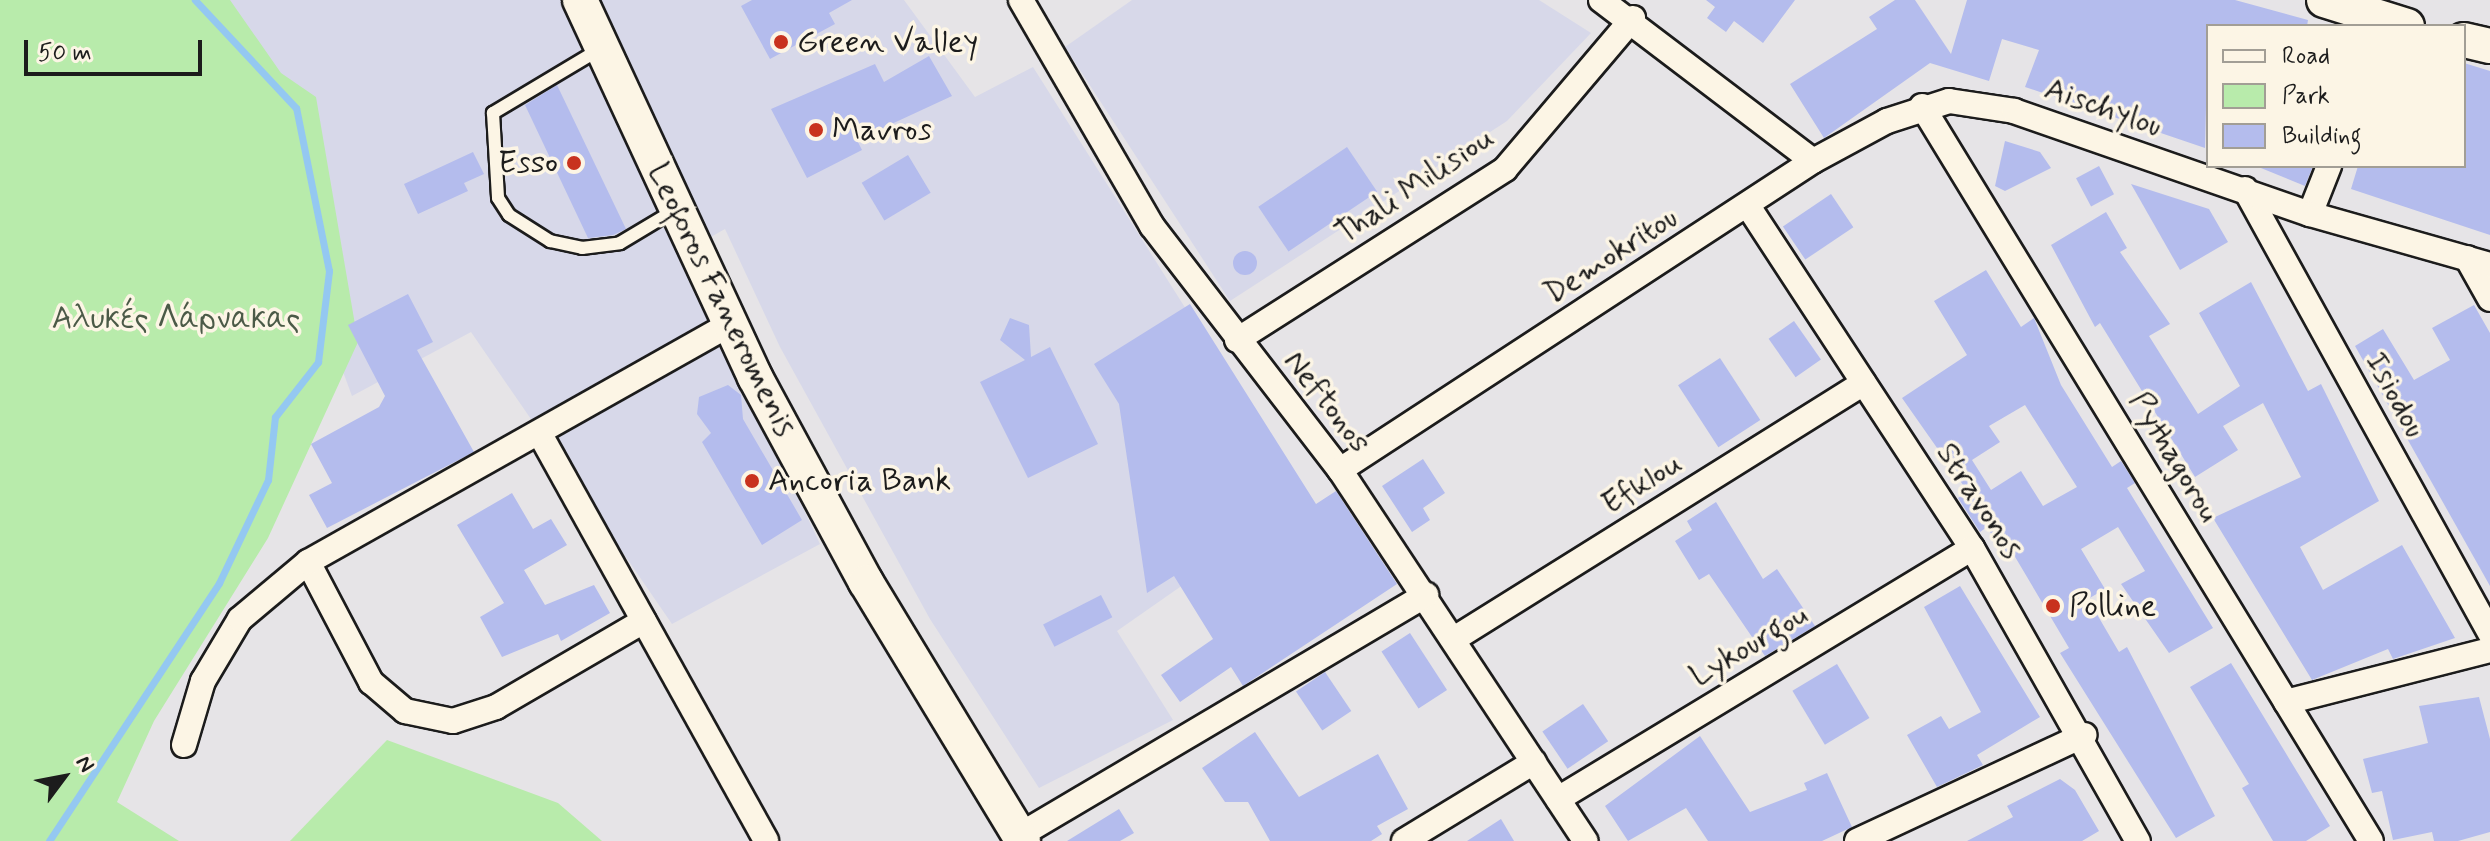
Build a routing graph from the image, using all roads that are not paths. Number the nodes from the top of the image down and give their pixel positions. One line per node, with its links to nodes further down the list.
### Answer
1 (580, 0): 9 (main road, Leoforos Faneromenis)
2 (1021, 0): 20 (street, Neftonos)
3 (2324, 0): 6 (main road)
4 (1604, 1): 5 (street)
5 (1633, 18): 11 (street); 20 (street, Thali Milisiou)
6 (2392, 24)
7 (2466, 40): 8 (main road)
8 (2490, 46)
9 (600, 49): 15 (main road, Leoforos Faneromenis); 15 (lane)
10 (1922, 106): 11 (street, Demokritou); 13 (street, Aischylou); 31 (street, Pythagorou)
11 (1813, 161): 14 (street, Demokritou)
12 (2328, 168): 16 (street)
13 (2245, 189): 16 (street, Aischylou); 28 (street, Isiodou)
14 (1748, 206): 21 (street, Stravonos); 23 (street, Demokritou)
15 (675, 210): 19 (main road, Leoforos Faneromenis)
16 (2310, 214): 17 (street, Aischylou)
17 (2478, 262): 18 (street)
18 (2490, 299)
19 (729, 325): 22 (street); 36 (main road, Leoforos Faneromenis)
20 (1237, 340): 23 (street, Neftonos)
21 (1864, 383): 24 (street, Stravonos); 29 (street, Efklou)
22 (541, 436): 25 (street); 27 (street)
23 (1340, 470): 26 (street, Neftonos)
24 (1972, 548): 32 (street, Stravonos); 35 (street, Lykourgou)
25 (308, 562): 27 (street); 33 (street)
26 (1426, 595): 29 (street, Neftonos); 36 (street)
27 (644, 621): 37 (street)
28 (2490, 633)
29 (1454, 639): 34 (street, Neftonos)
30 (2490, 650): 31 (street)
31 (2286, 702): 42 (street, Pythagorou)
32 (2084, 735): 40 (street); 41 (street, Stravonos)
33 (184, 745)
34 (1534, 762): 35 (street, Neftonos); 38 (street)
35 (1558, 799): 39 (street, Neftonos)
36 (1022, 838)
37 (766, 841)
38 (1404, 841)
39 (1586, 841)
40 (1857, 841)
41 (2138, 841)
42 (2371, 841)

